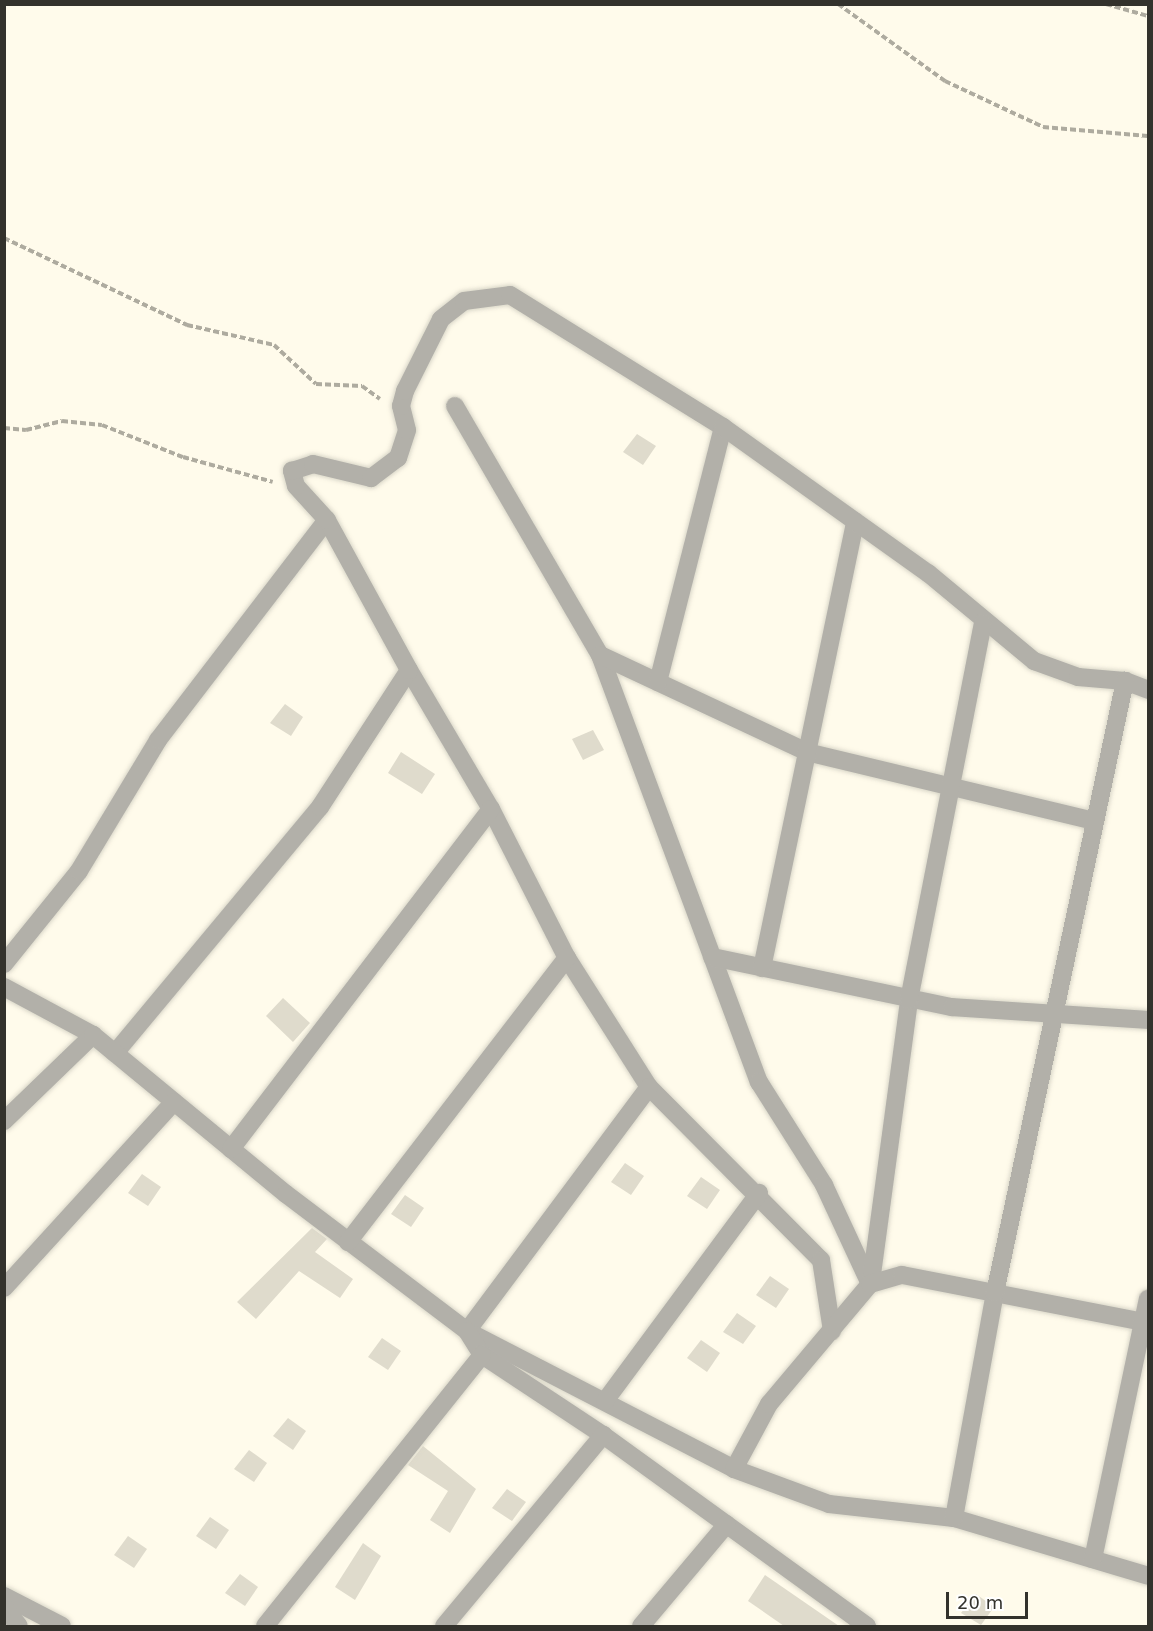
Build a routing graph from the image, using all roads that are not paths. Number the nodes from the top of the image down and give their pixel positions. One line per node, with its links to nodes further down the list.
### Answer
1 (455, 406): 6 (street)
2 (723, 427): 3 (street); 4 (street); 9 (street)
3 (327, 520): 7 (street); 17 (street)
4 (855, 522): 5 (street); 11 (street)
5 (983, 623): 8 (street); 12 (street)
6 (600, 655): 9 (street); 15 (street)
7 (409, 670): 13 (street); 24 (street)
8 (1125, 681): 10 (street); 14 (street)
9 (658, 682): 11 (street)
10 (1149, 690)
11 (807, 752): 12 (street); 18 (street)
12 (951, 785): 14 (street); 20 (street)
13 (492, 809): 16 (street); 28 (street)
14 (1095, 821): 21 (street)
15 (712, 957): 18 (street); 31 (street)
16 (567, 958): 25 (street); 30 (street)
17 (4, 964)
18 (762, 968): 20 (street)
19 (4, 987): 23 (street)
20 (909, 1000): 21 (street); 31 (street)
21 (1054, 1012): 22 (street); 33 (street)
22 (1149, 1020)
23 (93, 1035): 24 (street); 27 (street)
24 (115, 1053): 26 (street)
25 (649, 1087): 29 (street); 36 (street)
26 (174, 1102): 28 (street); 32 (street)
27 (4, 1121)
28 (231, 1149): 30 (street)
29 (759, 1193): 37 (street); 39 (street)
30 (348, 1242): 36 (street)
31 (870, 1284): 33 (street); 37 (street)
32 (4, 1288)
33 (995, 1293): 35 (street); 42 (street)
34 (1149, 1299): 35 (street)
35 (1146, 1323): 44 (street)
36 (467, 1331): 38 (street); 39 (street)
37 (832, 1331): 41 (street)
38 (482, 1355): 40 (street); 50 (street)
39 (605, 1401): 41 (street)
40 (603, 1435): 43 (street); 51 (street)
41 (734, 1470): 42 (street)
42 (954, 1518): 44 (street)
43 (727, 1524): 52 (street); 53 (street)
44 (1093, 1559): 45 (street)
45 (1149, 1576)
46 (4, 1596): 49 (street)
47 (4, 1606): 48 (street)
48 (19, 1626)
49 (62, 1626)
50 (265, 1626)
51 (444, 1626)
52 (641, 1626)
53 (867, 1626)

